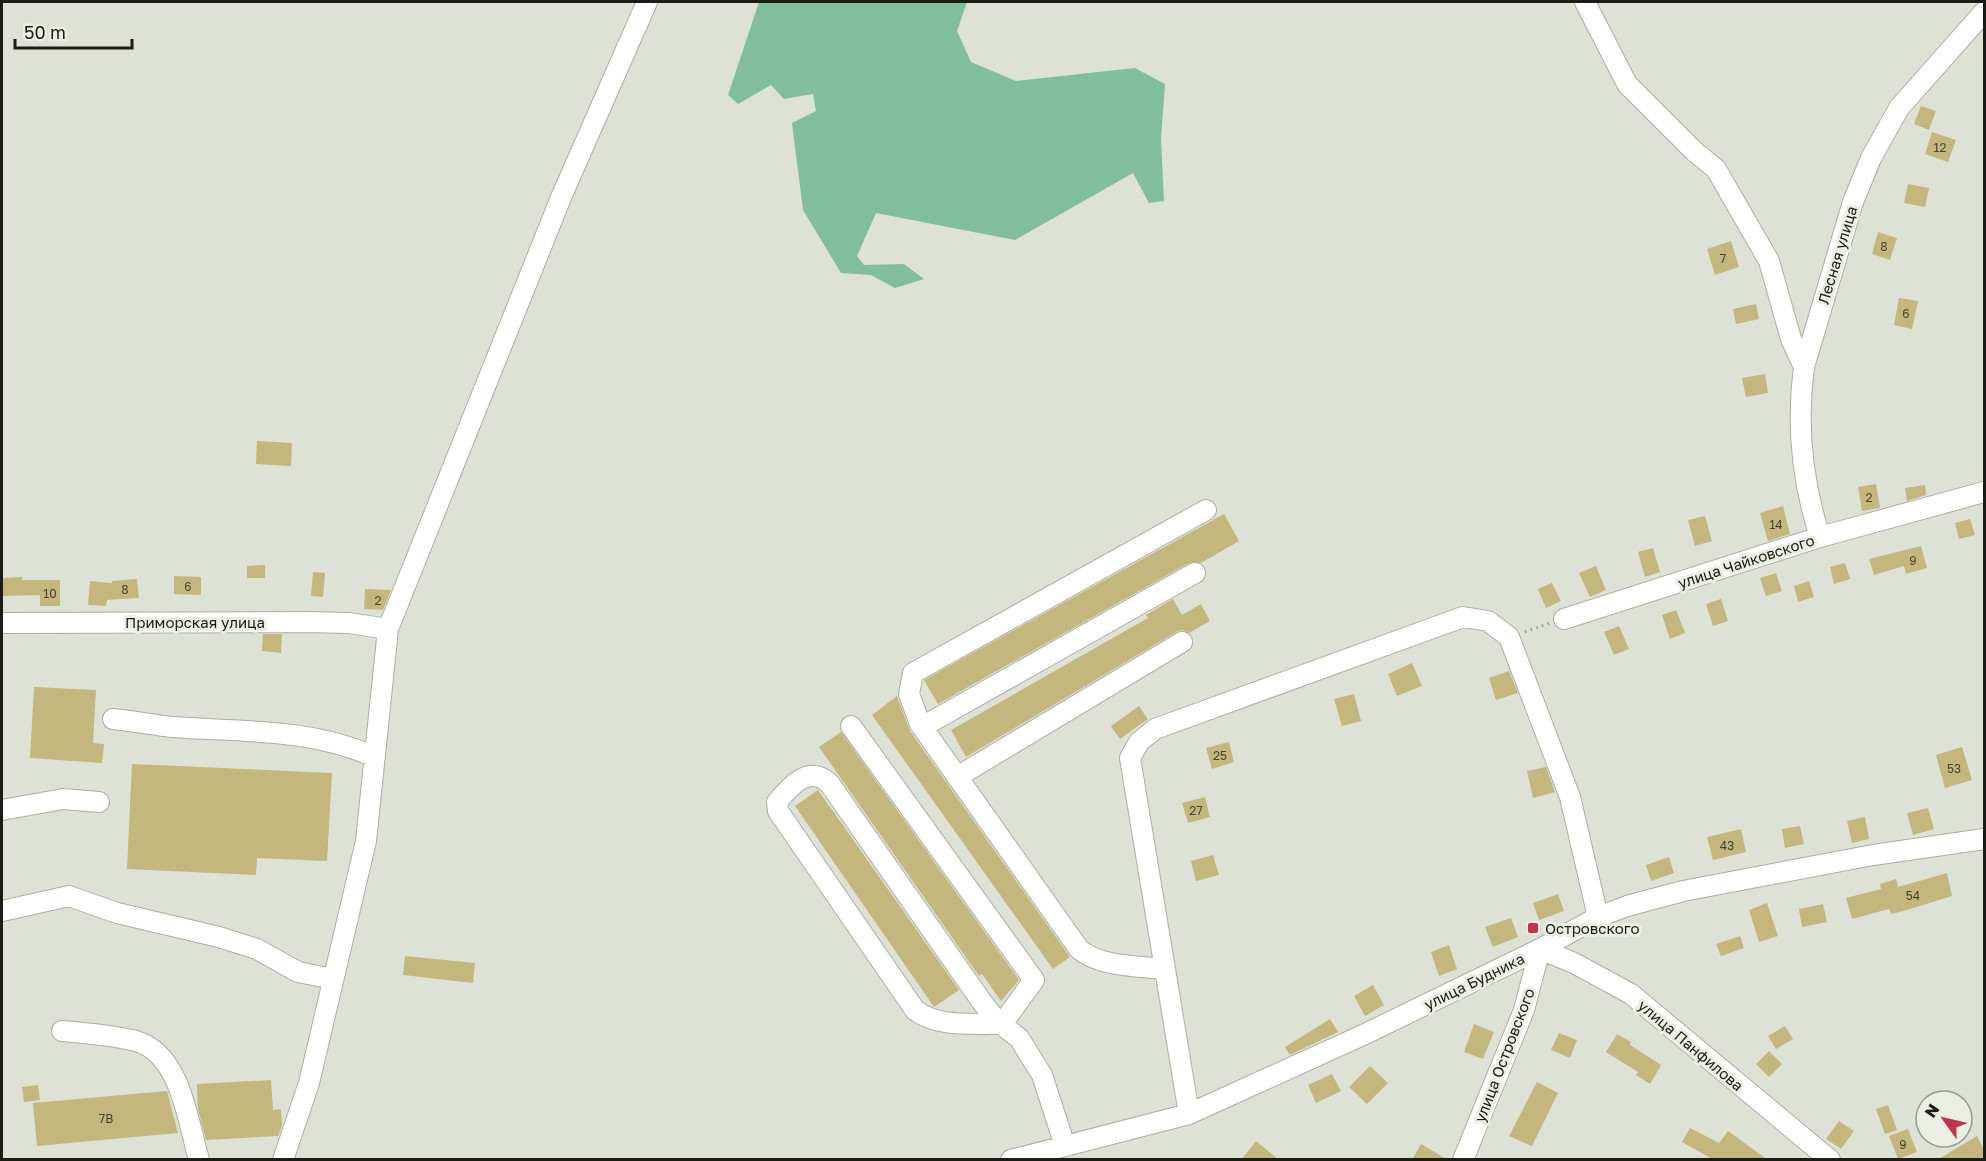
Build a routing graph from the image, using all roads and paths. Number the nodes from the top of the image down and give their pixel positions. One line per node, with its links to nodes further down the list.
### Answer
1 (647, 2): 11 (street)
2 (1585, 2): 4 (street)
3 (1984, 12): 4 (street, Лесная улица)
4 (1804, 367): 7 (street, Лесная улица)
5 (1984, 492): 7 (street, улица Чайковского)
6 (1206, 510): 16 (street)
7 (1820, 537): 9 (street, улица Чайковского)
8 (1195, 573): 16 (street)
9 (1564, 619): 12 (path)
10 (2, 623): 11 (street, Приморская улица)
11 (388, 629): 17 (street)
12 (1509, 637): 23 (street); 25 (street)
13 (1182, 642): 18 (street)
14 (113, 719): 17 (street)
15 (851, 726): 27 (street)
16 (922, 728): 18 (street)
17 (375, 758): 26 (street)
18 (957, 777): 25 (street)
19 (99, 802): 20 (street)
20 (2, 810)
21 (1984, 839): 23 (street, улица Будника)
22 (2, 911): 26 (street)
23 (1598, 917): 24 (street, улица Будника)
24 (1540, 949): 29 (street, улица Будника); 34 (street, улица Островского); 35 (street, улица Панфилова)
25 (1164, 969): 29 (street)
26 (333, 979): 32 (street)
27 (1002, 1024): 27 (street); 30 (street)
28 (62, 1031): 31 (street)
29 (1189, 1113): 30 (street, улица Будника)
30 (1065, 1146): 33 (street, улица Будника)
31 (199, 1160)
32 (283, 1160)
33 (1011, 1160)
34 (1464, 1160)
35 (1830, 1160)

